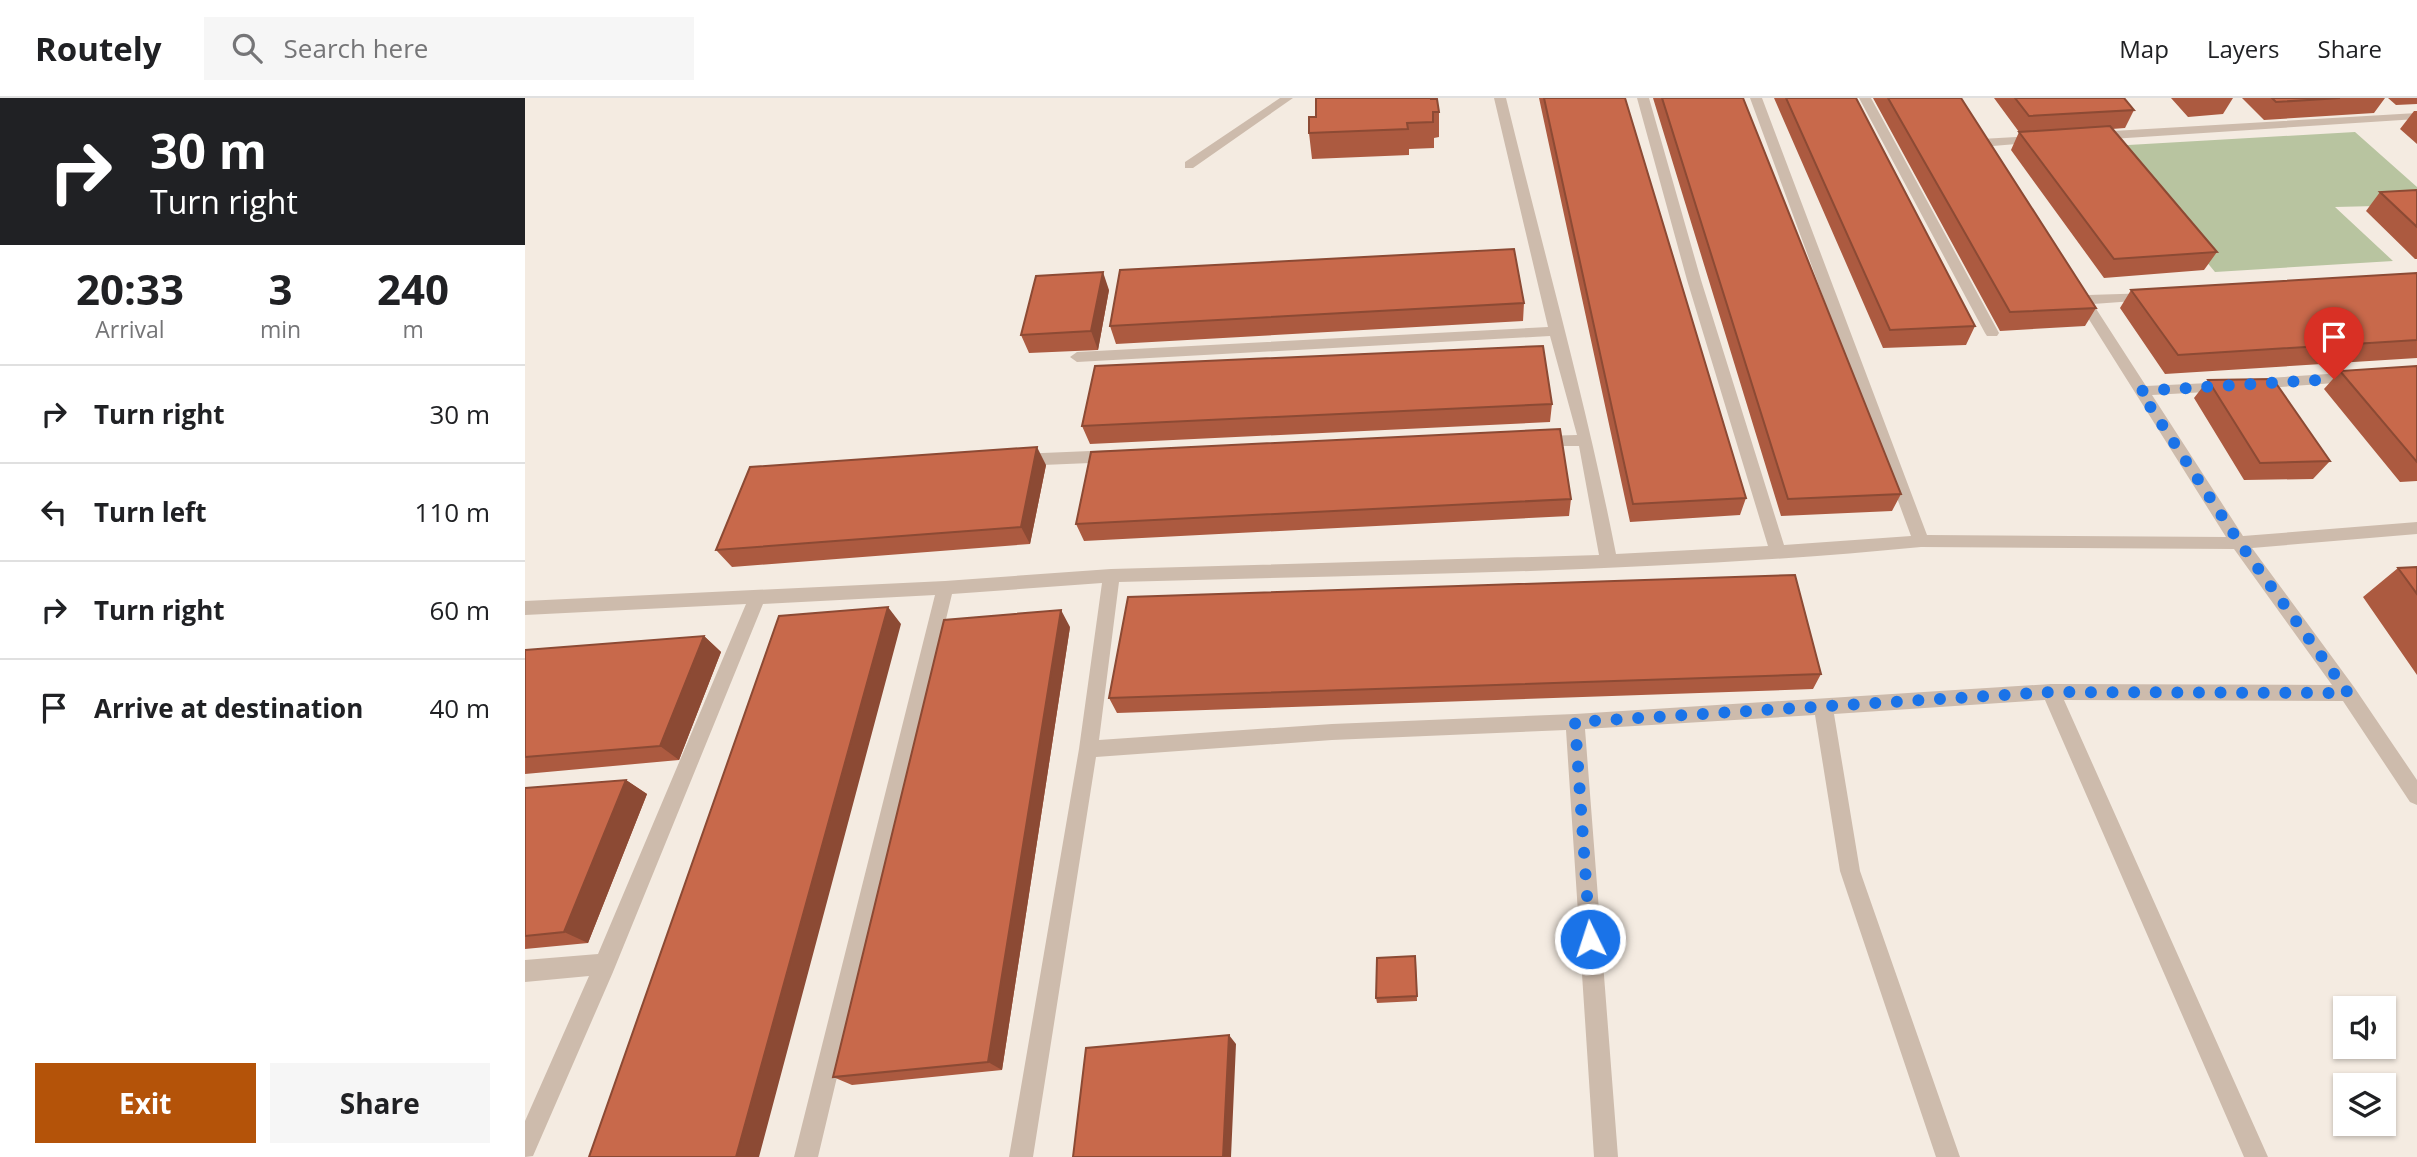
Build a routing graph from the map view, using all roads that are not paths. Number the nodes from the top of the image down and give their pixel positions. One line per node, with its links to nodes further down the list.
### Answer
1 (1287, 98): 10 (street)
2 (1500, 98): 14 (street)
3 (1643, 98): 26 (street)
4 (1756, 98): 24 (street)
5 (1865, 98): 15 (street)
6 (2417, 116): 7 (street)
7 (2076, 137)
8 (2049, 139): 9 (street)
9 (1981, 143)
10 (1189, 165)
11 (2069, 278): 13 (street)
12 (2167, 295): 13 (street)
13 (2084, 300): 18 (street)
14 (1556, 331): 16 (street); 19 (street)
15 (1992, 333)
16 (1077, 357)
17 (2375, 376): 18 (street)
18 (2140, 391): 25 (street)
19 (1586, 440): 20 (street); 27 (street)
20 (1530, 442)
21 (1128, 456): 22 (street)
22 (1003, 460)
23 (2417, 528): 25 (street)
24 (1921, 541): 25 (street); 26 (street)
25 (2239, 542): 33 (street)
26 (1777, 552): 27 (street)
27 (1609, 561): 28 (street)
28 (1111, 576): 29 (street); 36 (street)
29 (945, 588): 30 (street); 41 (street)
30 (757, 598): 31 (street); 38 (street)
31 (525, 608)
32 (2051, 692): 33 (street); 34 (street); 45 (street)
33 (2348, 693): 37 (street)
34 (1823, 706): 35 (street); 44 (street)
35 (1575, 722): 36 (street); 43 (street)
36 (1088, 749): 42 (street)
37 (2417, 796)
38 (605, 964): 39 (street); 40 (street)
39 (525, 971)
40 (525, 1148)
41 (806, 1157)
42 (1021, 1157)
43 (1606, 1157)
44 (1948, 1157)
45 (2256, 1157)

